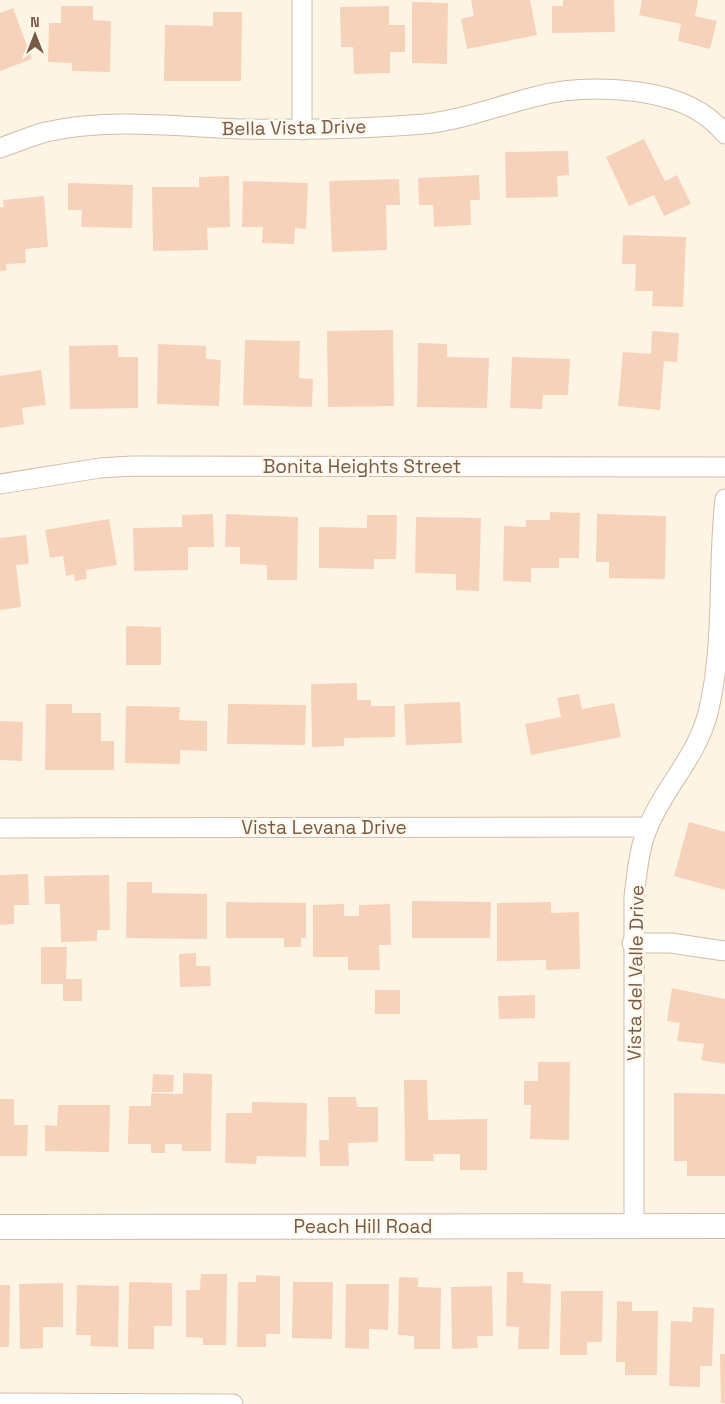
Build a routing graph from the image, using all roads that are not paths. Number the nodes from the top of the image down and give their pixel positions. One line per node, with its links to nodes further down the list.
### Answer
1 (302, 0): 2 (street)
2 (302, 130): 3 (street, Bella Vista Drive); 4 (street, Bella Vista Drive)
3 (725, 134)
4 (0, 148)
5 (725, 467): 6 (street, Bonita Heights Street)
6 (0, 484)
7 (725, 499): 8 (street, Vista del Valle Drive)
8 (648, 827): 9 (street, Vista Levana Drive); 10 (street, Vista del Valle Drive)
9 (0, 828)
10 (632, 944): 11 (street); 12 (street, Vista del Valle Drive)
11 (725, 950)
12 (634, 1225): 13 (street, Peach Hill Road); 14 (street, Peach Hill Road)
13 (725, 1226)
14 (0, 1227)
15 (0, 1403): 16 (street)
16 (211, 1404): 17 (street)
17 (233, 1404)

